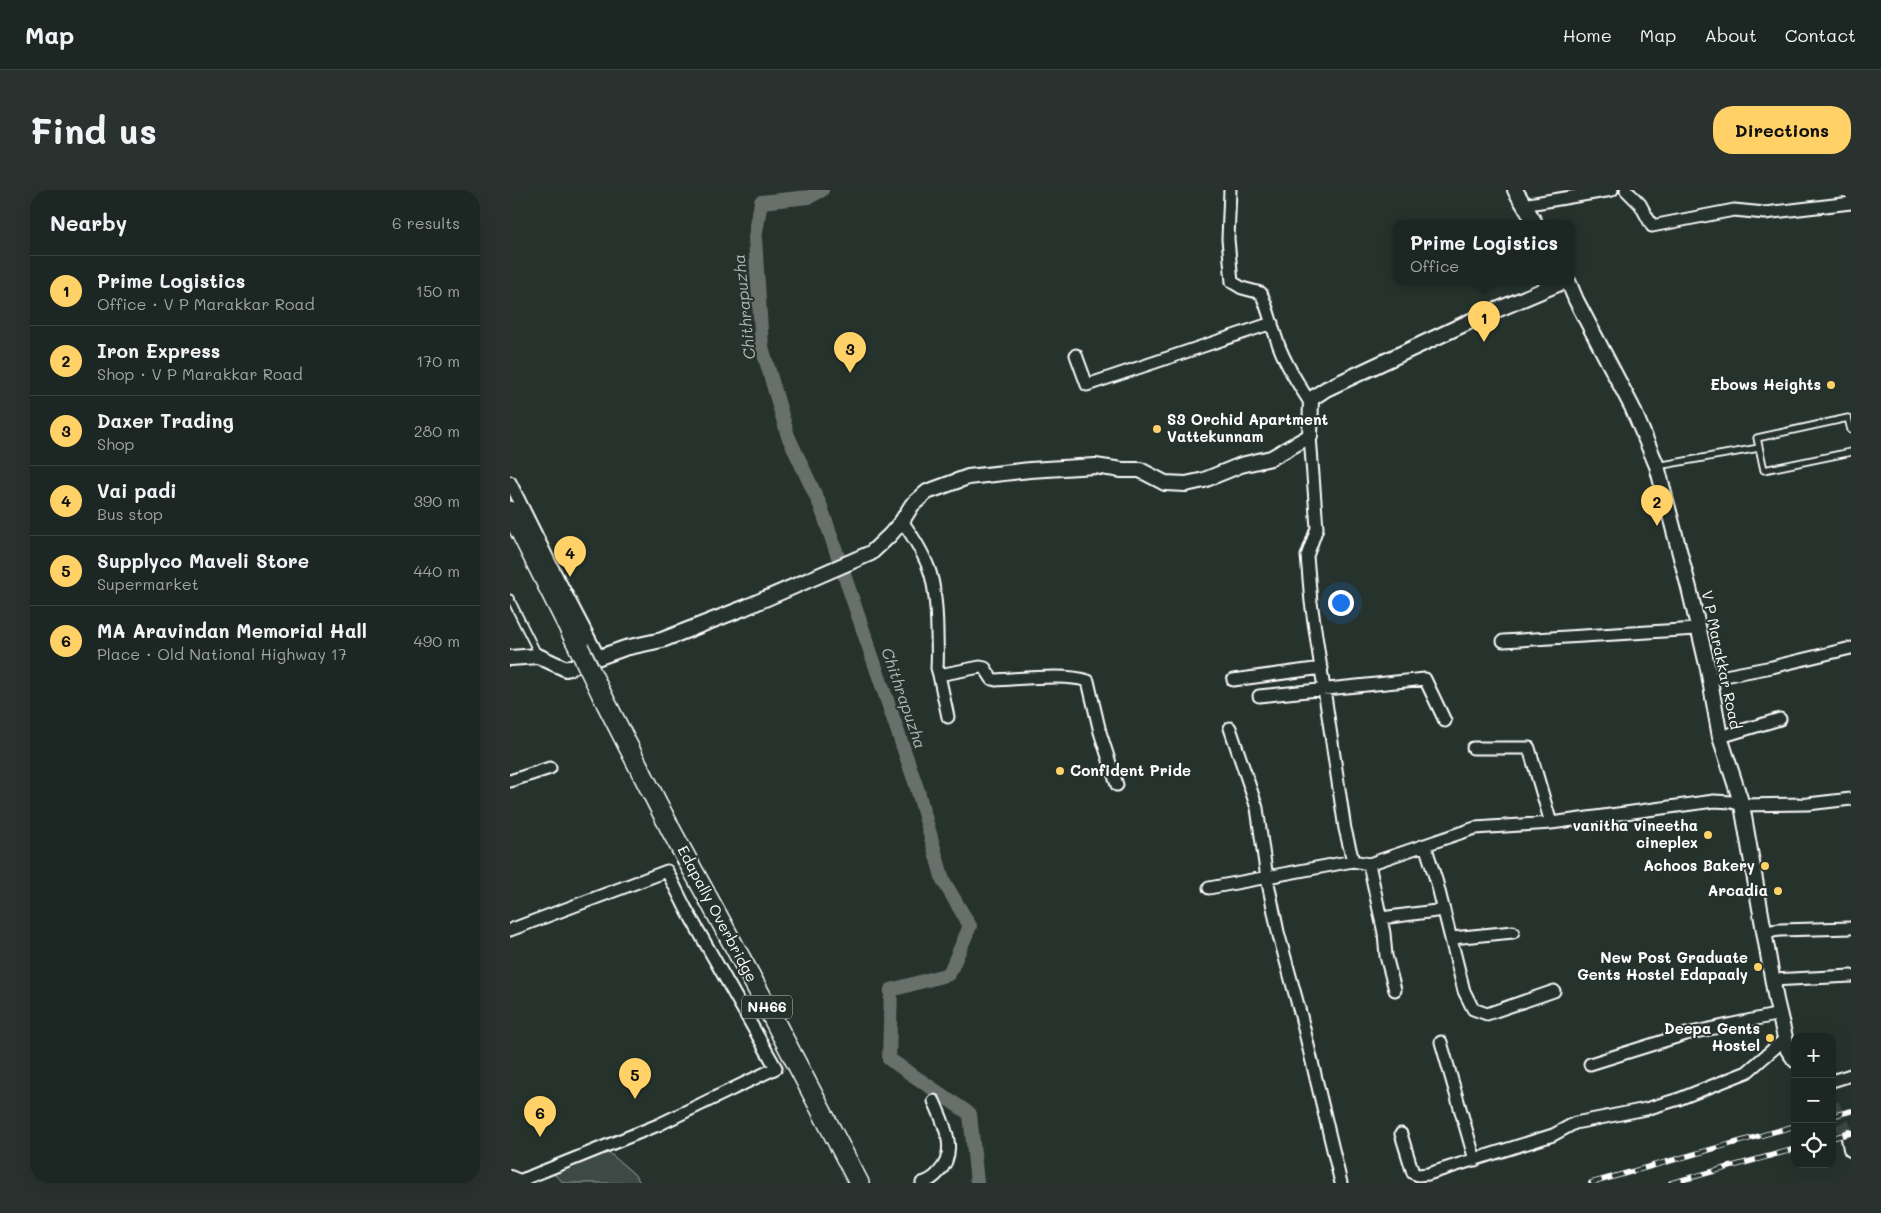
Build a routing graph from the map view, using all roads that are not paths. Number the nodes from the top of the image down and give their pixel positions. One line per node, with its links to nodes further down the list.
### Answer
1 (1230, 190): 10 (street)
2 (1514, 190): 6 (street)
3 (1612, 190): 6 (street)
4 (1626, 190): 5 (street)
5 (1851, 203)
6 (1524, 205): 7 (street)
7 (1533, 220)
8 (1557, 285): 12 (street)
9 (1569, 285): 17 (street, V P Marakkar Road)
10 (1272, 323): 11 (street); 12 (street)
11 (1076, 355)
12 (1311, 404): 14 (street)
13 (1851, 430): 15 (lane)
14 (1310, 436): 20 (street); 28 (street)
15 (1759, 448): 16 (lane); 17 (lane)
16 (1851, 452)
17 (1657, 466): 22 (street, V P Marakkar Road)
18 (510, 482): 26 (street)
19 (510, 511): 73 (highway, Edapally Overbridge / NH66, bridge)
20 (902, 521): 26 (street); 29 (street)
21 (510, 598): 25 (lane)
22 (1697, 629): 23 (street); 30 (street, V P Marakkar Road)
23 (1503, 641)
24 (1851, 648): 30 (street)
25 (538, 656): 26 (street); 27 (street)
26 (599, 657)
27 (510, 658)
28 (1322, 668): 31 (street); 32 (street)
29 (939, 675): 34 (street); 42 (street)
30 (1709, 679): 38 (street, V P Marakkar Road)
31 (1233, 680)
32 (1325, 689): 33 (street); 36 (street); 47 (street)
33 (1260, 696)
34 (948, 717)
35 (1780, 719): 38 (street)
36 (1445, 722)
37 (1230, 728): 49 (street)
38 (1720, 737): 44 (street, V P Marakkar Road)
39 (1473, 748): 45 (street)
40 (550, 768): 41 (street)
41 (510, 781)
42 (1117, 785)
43 (1851, 799): 44 (street)
44 (1742, 805): 45 (street); 56 (street, V P Marakkar Road)
45 (1551, 823): 46 (street)
46 (1425, 845): 48 (street); 51 (street)
47 (1353, 861): 48 (street); 49 (street)
48 (1369, 864): 52 (street)
49 (1267, 878): 50 (street); 75 (street)
50 (1209, 888)
51 (1444, 910): 52 (street); 57 (street)
52 (1381, 918): 60 (street)
53 (1851, 928): 56 (street)
54 (510, 930): 72 (street)
55 (1513, 932): 57 (street)
56 (1764, 932): 59 (street, V P Marakkar Road)
57 (1452, 938): 61 (street)
58 (1851, 976): 59 (street)
59 (1772, 980): 62 (street, V P Marakkar Road)
60 (1394, 990)
61 (1554, 991)
62 (1780, 1014): 63 (street, V P Marakkar Road); 66 (street)
63 (1785, 1039): 65 (street, V P Marakkar Road); 71 (street)
64 (1441, 1042): 71 (street)
65 (1791, 1054)
66 (1590, 1064)
67 (1851, 1075): 68 (street)
68 (1836, 1080)
69 (934, 1101): 74 (street)
70 (1400, 1134): 71 (street)
71 (1475, 1160)
72 (517, 1180)
73 (859, 1183)
74 (922, 1183)
75 (1340, 1183)

